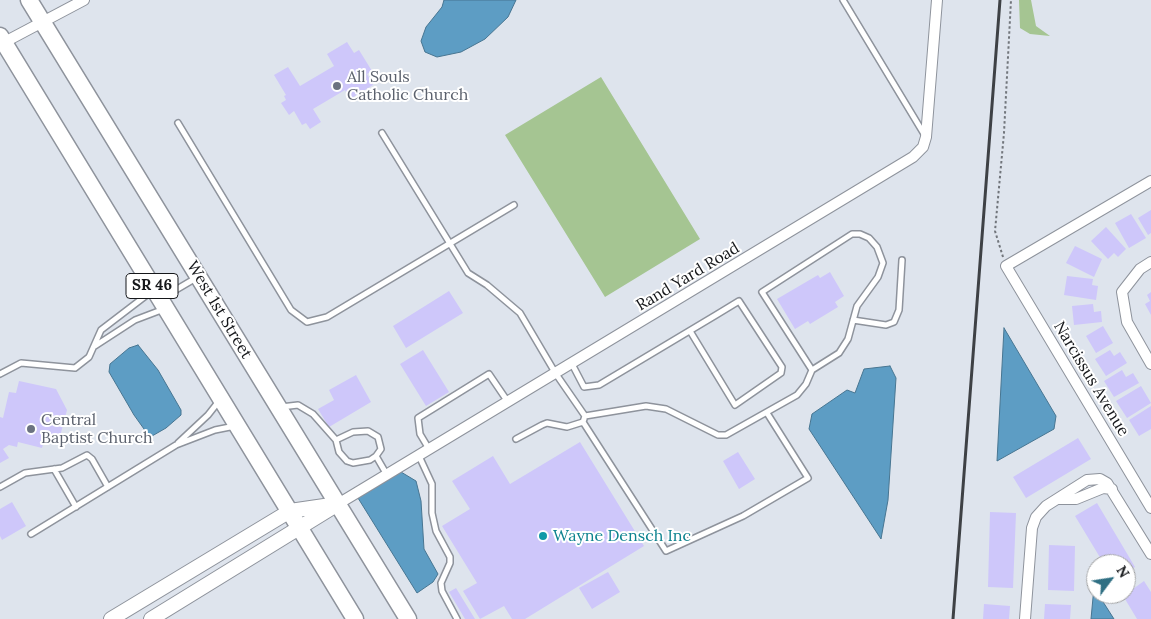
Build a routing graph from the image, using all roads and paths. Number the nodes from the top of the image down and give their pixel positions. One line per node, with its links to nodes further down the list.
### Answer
1 (29, 0): 6 (main road, West 1st Street / SR 46)
2 (84, 0): 6 (street)
3 (843, 0): 10 (lane)
4 (936, 0): 10 (street, Rand Yard Road)
5 (1011, 0): 16 (path)
6 (43, 23): 7 (street); 17 (main road, West 1st Street / SR 46)
7 (1, 41): 18 (main road, SR 46)
8 (178, 123): 13 (lane)
9 (382, 133): 13 (lane)
10 (926, 137): 22 (street, Rand Yard Road)
11 (1151, 182): 16 (street)
12 (514, 205): 13 (lane)
13 (449, 244): 26 (lane)
14 (902, 260): 19 (lane)
15 (1151, 262): 23 (street)
16 (1006, 266): 45 (street, Narcissus Avenue)
17 (198, 276): 18 (lane); 29 (main road, West 1st Street / SR 46)
18 (160, 299): 21 (lane); 21 (lane); 27 (main road, SR 46)
19 (853, 320): 24 (lane); 24 (lane)
20 (690, 331): 20 (lane); 22 (lane)
21 (94, 346): 25 (lane)
22 (572, 364): 26 (street, Rand Yard Road)
23 (1151, 364)
24 (812, 370): 30 (lane)
25 (0, 374)
26 (556, 374): 28 (street, Rand Yard Road); 31 (lane)
27 (220, 397): 32 (main road, SR 46); 35 (lane)
28 (508, 402): 36 (street, Rand Yard Road); 36 (lane)
29 (278, 407): 33 (lane); 43 (main road, West 1st Street / SR 46)
30 (767, 413): 31 (lane); 31 (lane)
31 (584, 419): 34 (lane)
32 (238, 426): 35 (lane); 46 (main road, SR 46)
33 (336, 440): 37 (lane); 37 (lane)
34 (516, 440)
35 (176, 445): 42 (lane)
36 (429, 450): 38 (street, Rand Yard Road)
37 (376, 456): 40 (lane)
38 (419, 456): 40 (street, Rand Yard Road); 54 (lane)
39 (54, 469): 41 (lane); 42 (lane); 44 (lane)
40 (387, 475): 43 (street, Rand Yard Road)
41 (0, 487)
42 (108, 487): 44 (lane)
43 (338, 504): 46 (main road); 47 (main road); 53 (main road, West 1st Street / SR 46)
44 (76, 507): 48 (lane)
45 (1151, 508)
46 (290, 511): 47 (main road, SR 46); 51 (main road)
47 (300, 528): 50 (main road); 52 (main road, SR 46)
48 (31, 534)
49 (1151, 554): 55 (street)
50 (155, 618)
51 (111, 619)
52 (355, 619)
53 (408, 619)
54 (457, 619)
55 (1025, 619)

